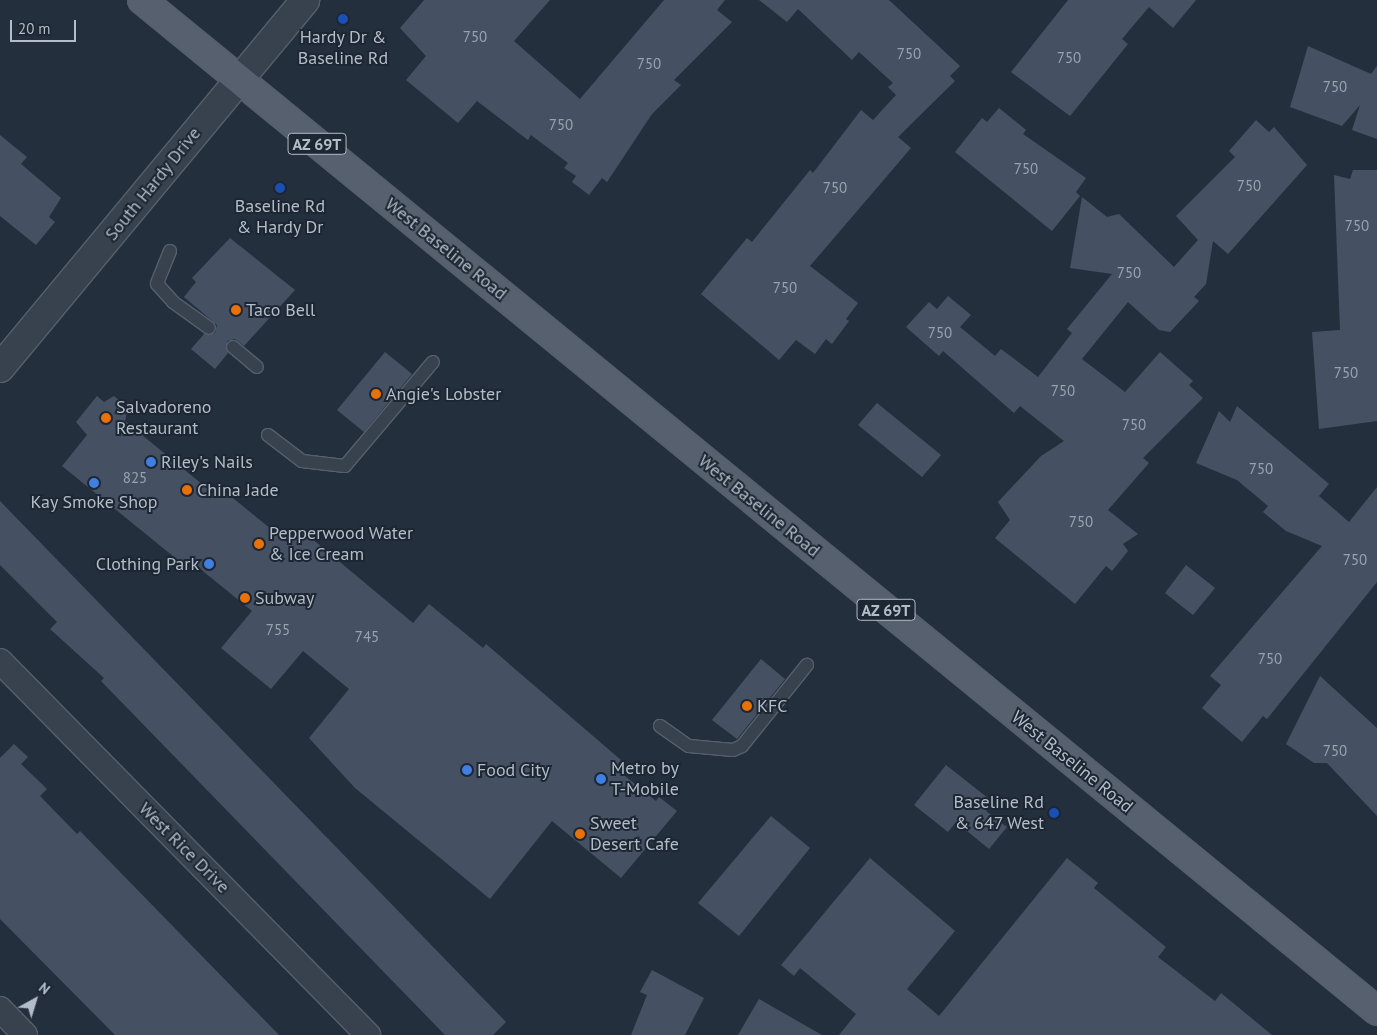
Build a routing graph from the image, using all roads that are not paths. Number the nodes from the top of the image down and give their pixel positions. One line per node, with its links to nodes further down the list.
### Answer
1 (142, 0): 3 (main road, West Baseline Road / AZ 69T)
2 (305, 0): 3 (street, South Hardy Drive)
3 (239, 80): 9 (street, South Hardy Drive); 15 (main road, West Baseline Road / AZ 69T)
4 (170, 251): 5 (lane)
5 (209, 328)
6 (233, 347): 8 (lane)
7 (433, 362): 10 (lane)
8 (257, 367)
9 (0, 368)
10 (268, 435)
11 (0, 661): 17 (street, West Rice Drive)
12 (807, 665): 13 (lane)
13 (660, 726)
14 (0, 1009): 16 (street)
15 (1377, 1011)
16 (26, 1035)
17 (368, 1035)

